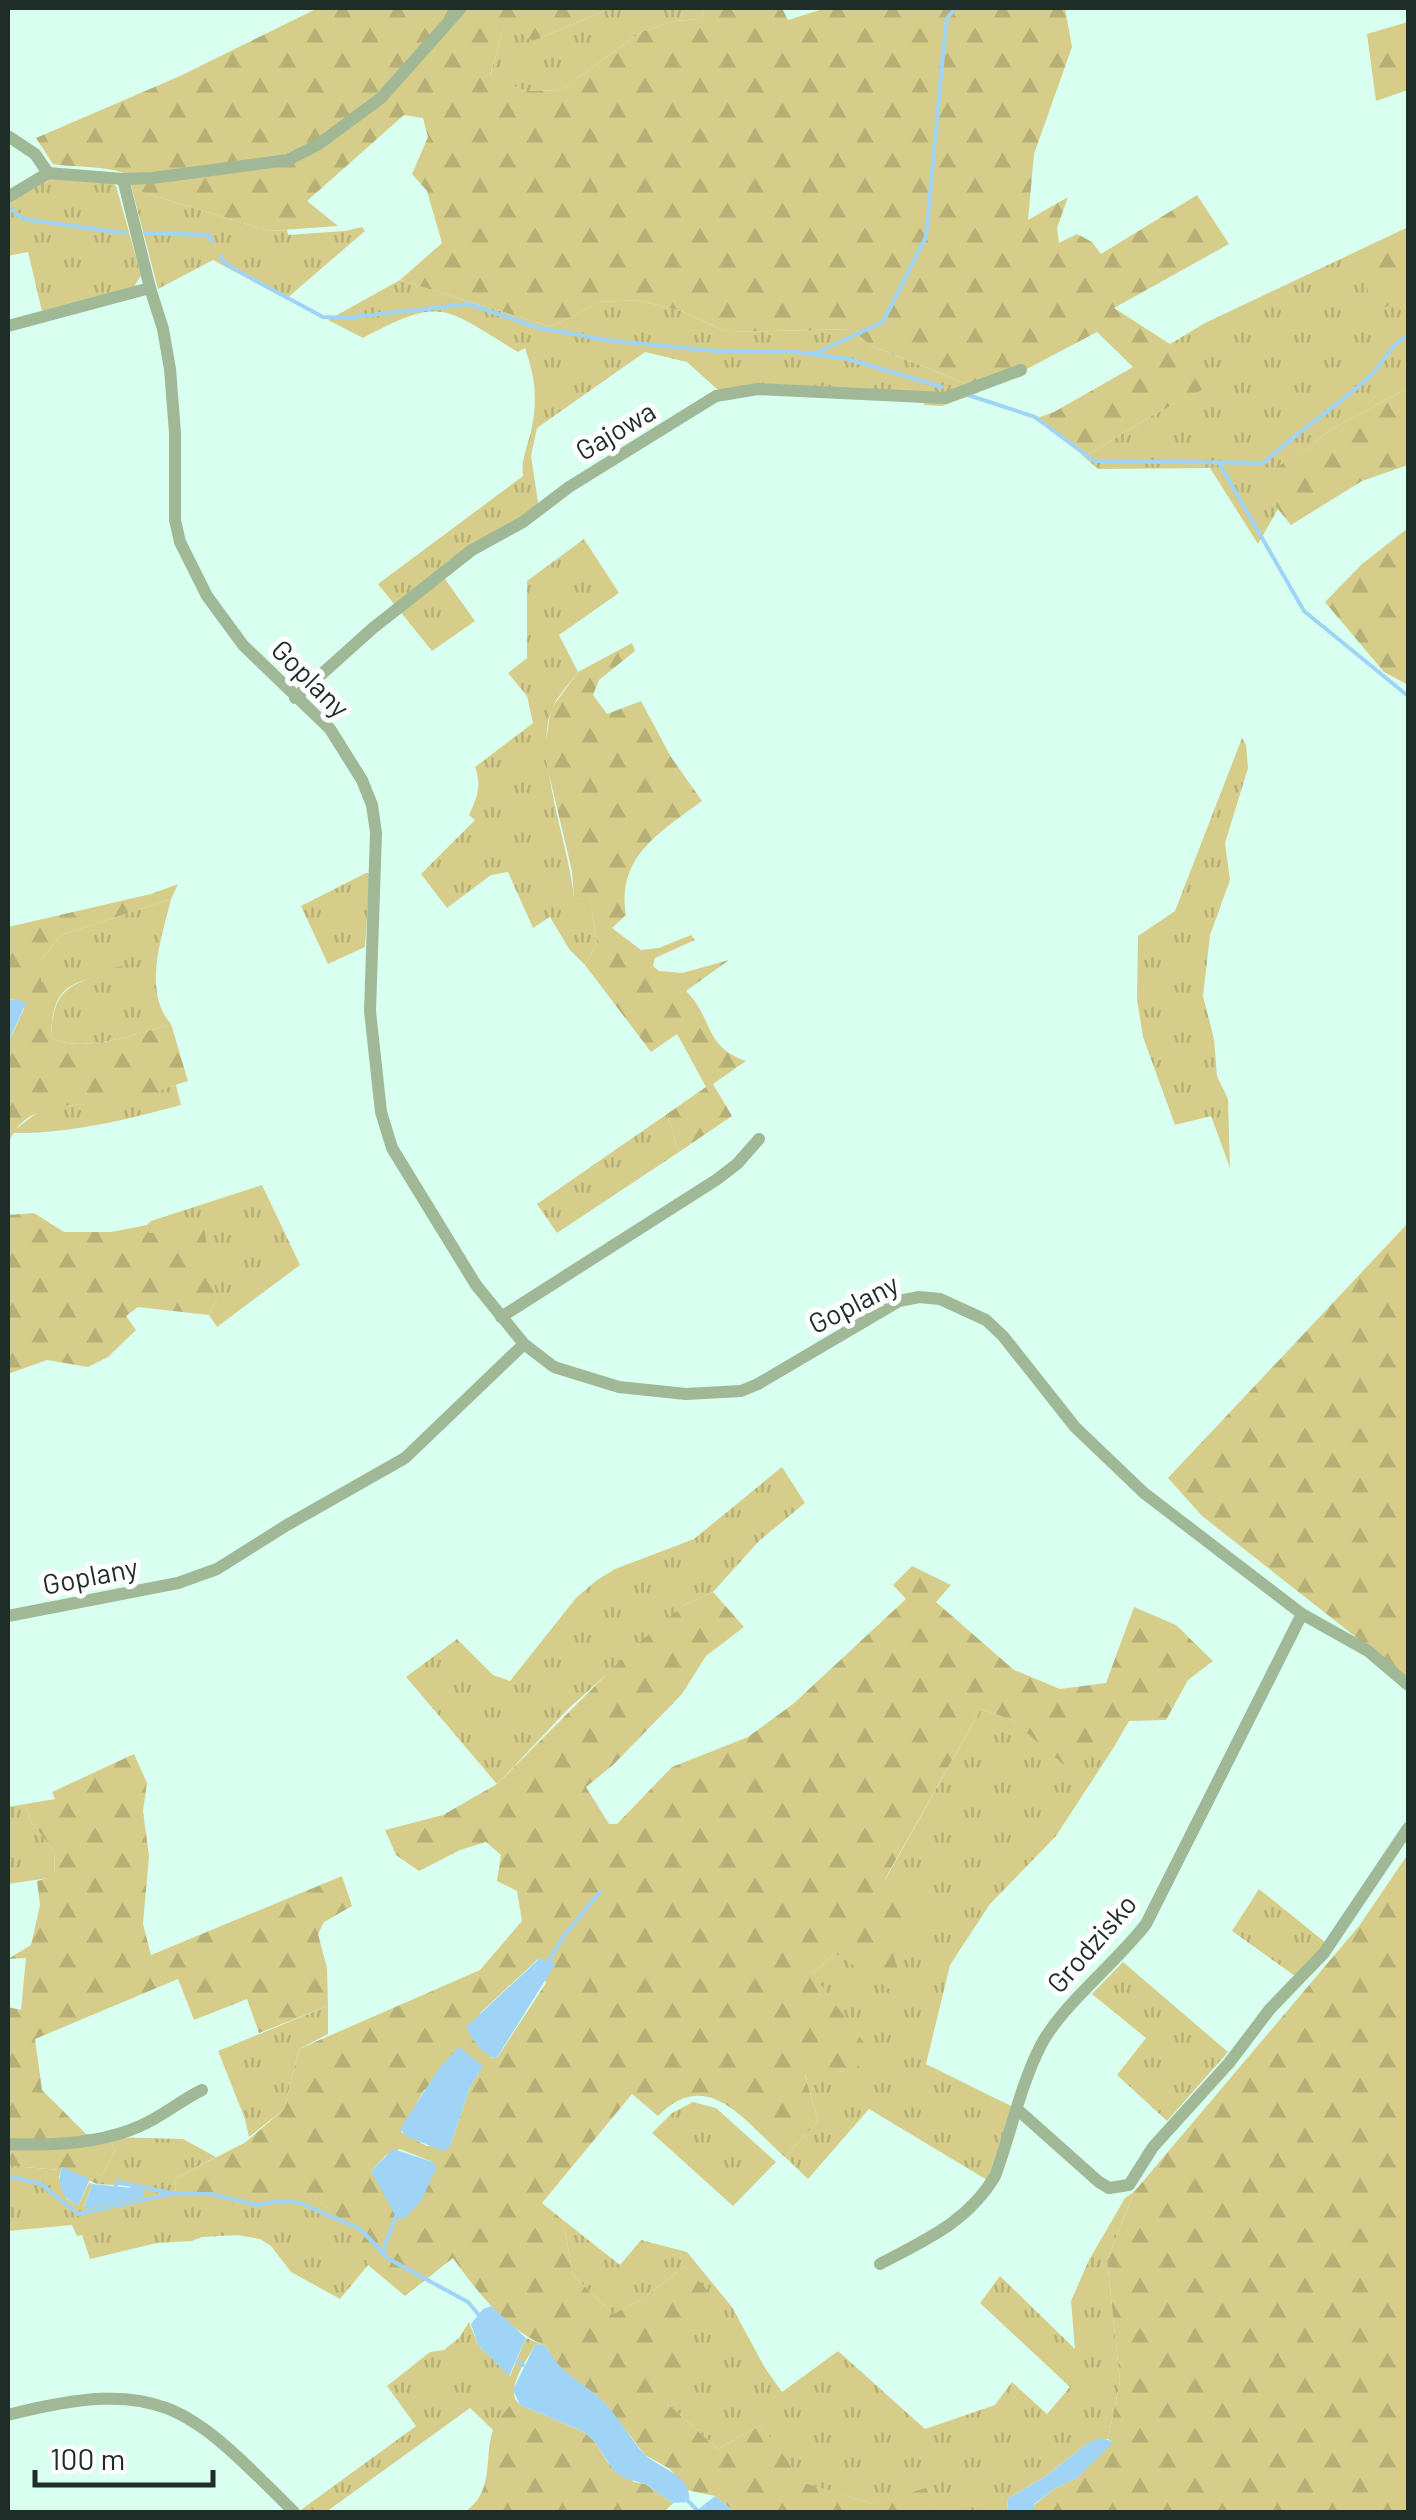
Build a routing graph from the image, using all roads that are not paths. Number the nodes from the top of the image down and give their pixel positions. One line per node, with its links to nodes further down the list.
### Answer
1 (462, 8): 4 (street)
2 (8, 136): 3 (street)
3 (48, 172): 4 (street); 5 (street)
4 (123, 179): 6 (street, Goplany)
5 (8, 197)
6 (150, 288): 7 (street); 9 (street, Goplany)
7 (8, 326)
8 (1022, 370): 9 (street, Gajowa)
9 (295, 698): 11 (street, Goplany)
10 (759, 1140): 11 (street)
11 (501, 1317): 12 (street, Goplany)
12 (524, 1344): 13 (street, Goplany); 14 (street, Goplany)
13 (1302, 1614): 15 (street); 18 (street, Grodzisko)
14 (8, 1616)
15 (1408, 1685)
16 (1408, 1828): 18 (street)
17 (202, 2090): 19 (street)
18 (1018, 2110): 20 (street, Grodzisko)
19 (8, 2144)
20 (880, 2264)
21 (8, 2415): 22 (street)
22 (294, 2512)

